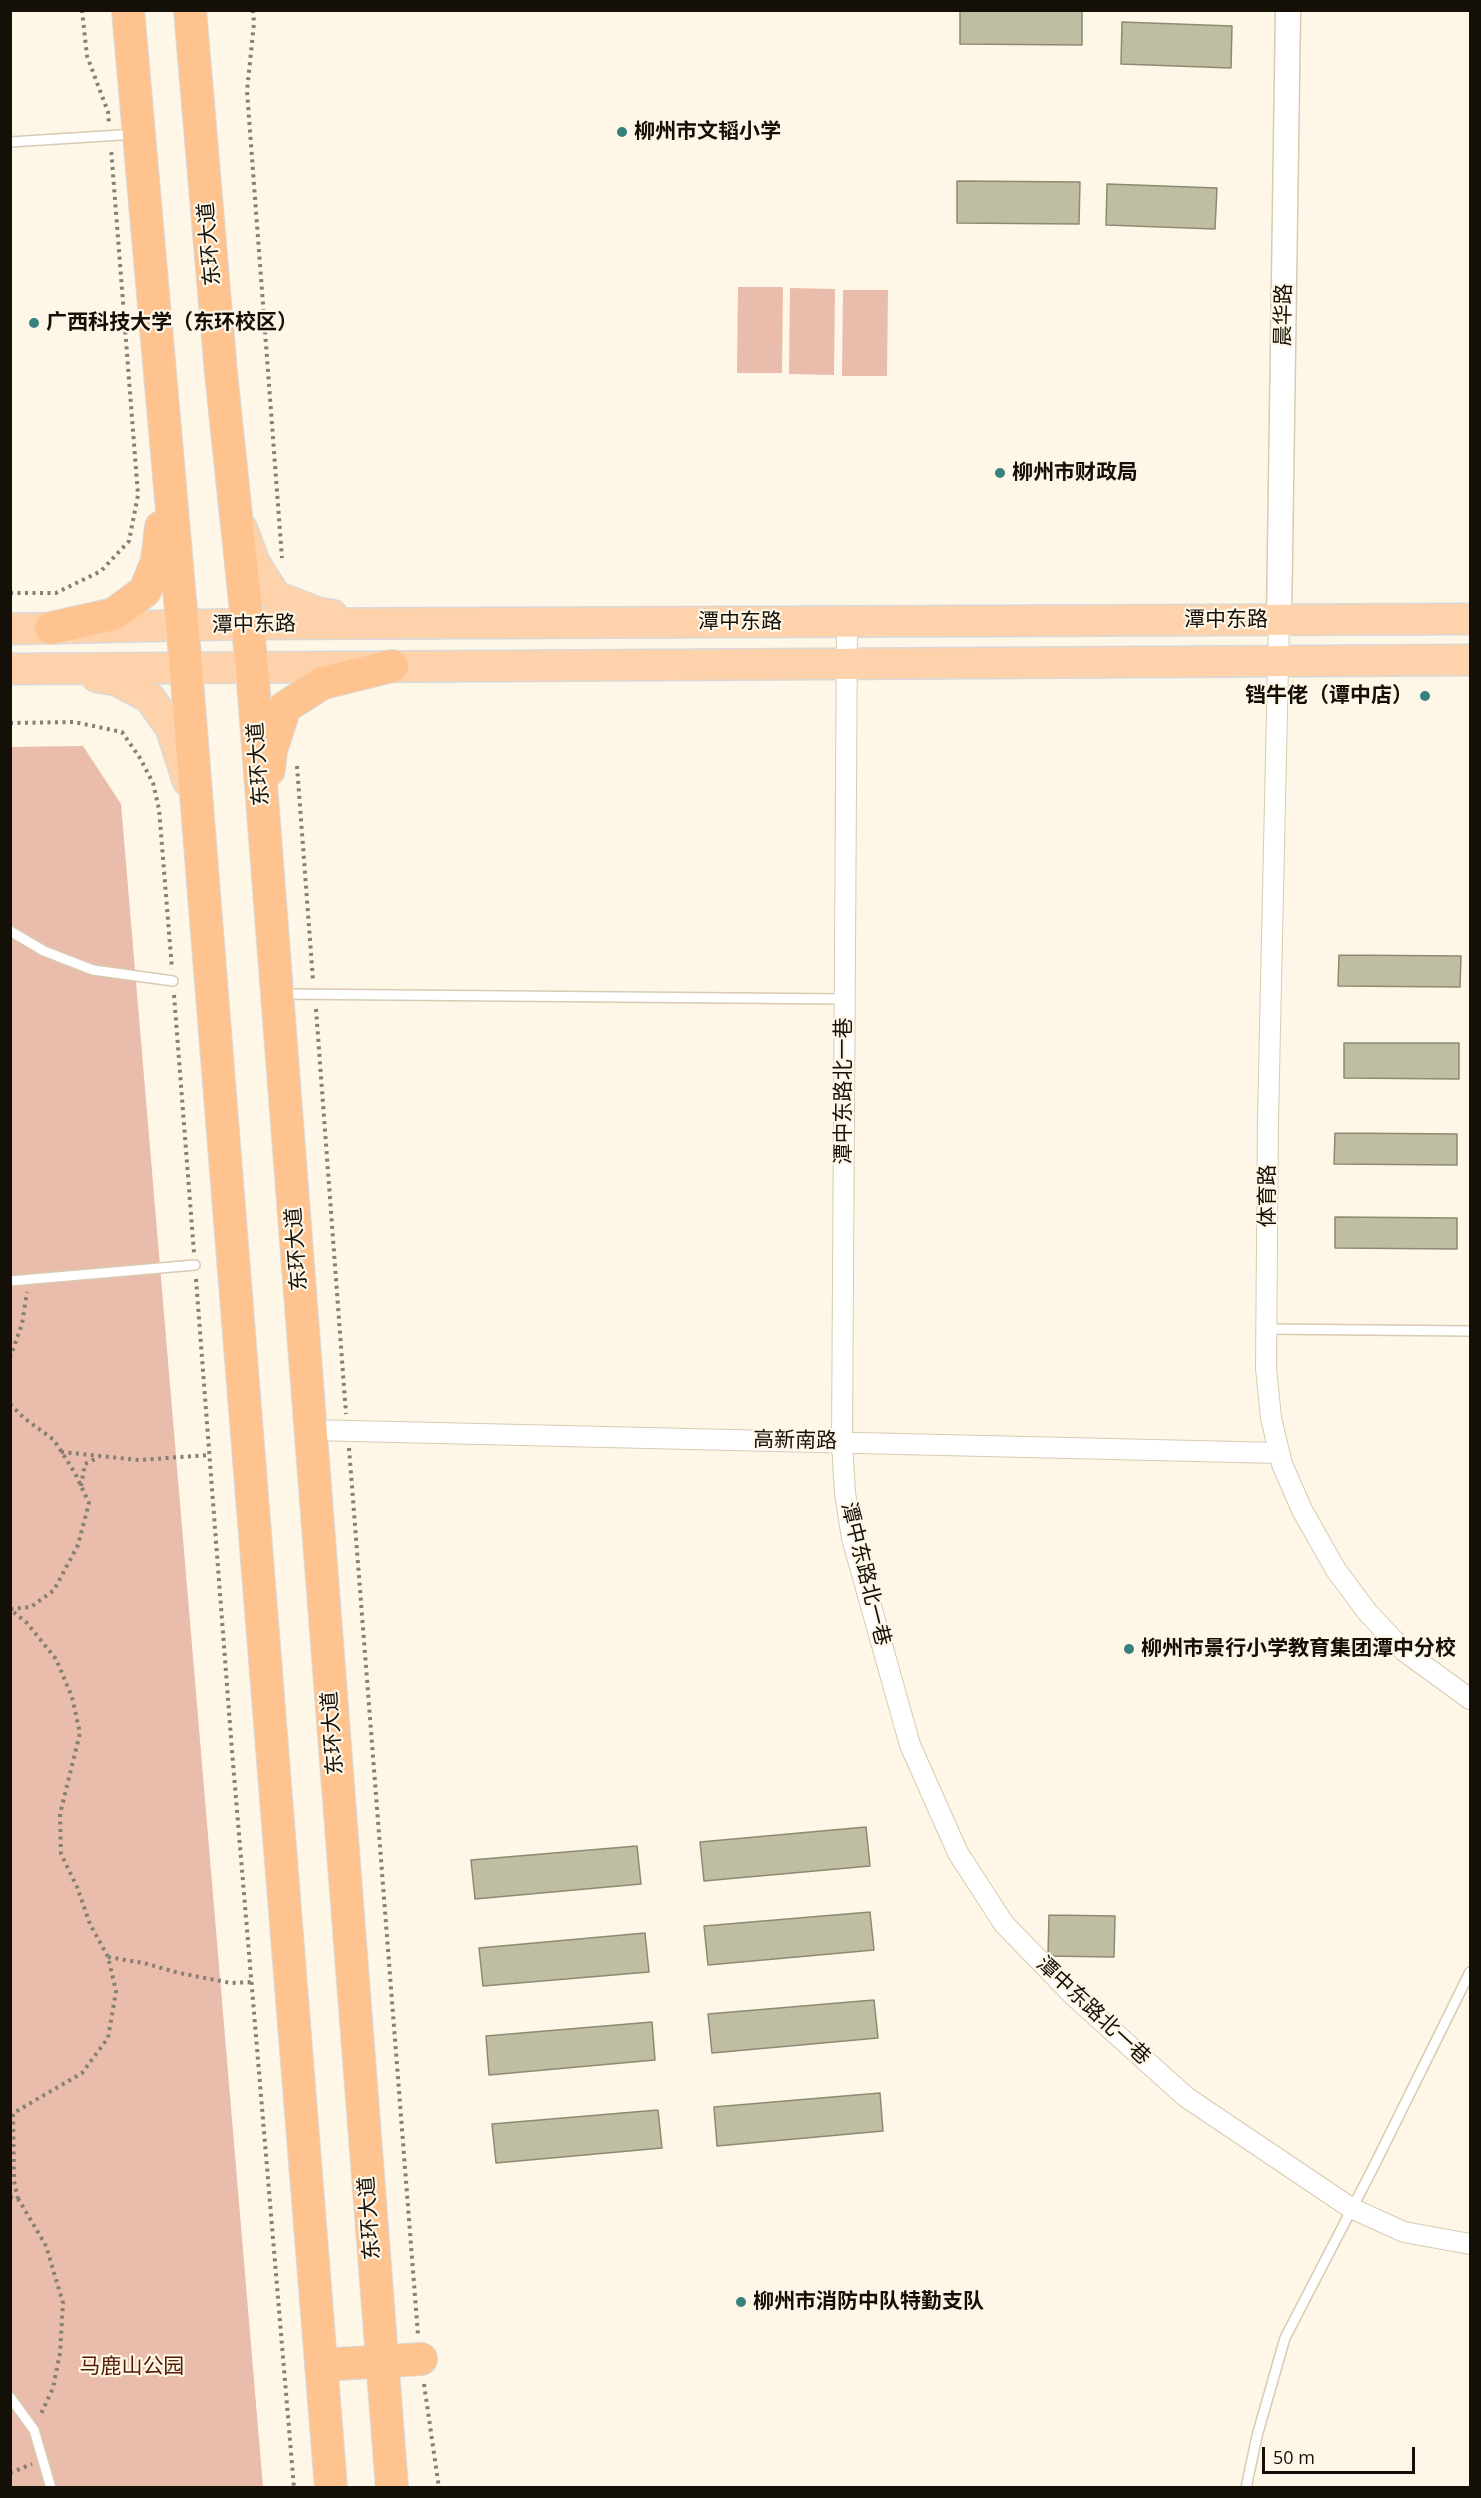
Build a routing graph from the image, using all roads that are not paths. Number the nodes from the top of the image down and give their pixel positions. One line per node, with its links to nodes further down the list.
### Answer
1 (128, 10): 4 (highway)
2 (190, 10): 7 (highway, 东环大道)
3 (1288, 10): 9 (street, 晨华路)
4 (124, 135): 5 (lane); 6 (highway)
5 (10, 142)
6 (168, 473): 13 (highway); 15 (highway)
7 (235, 507): 11 (highway, 东环大道); 12 (main road)
8 (1470, 619): 9 (main road, 潭中东路)
9 (1279, 620): 10 (main road, 潭中东路); 17 (street, 体育路)
10 (847, 622): 12 (main road, 潭中东路); 18 (street, 潭中东路北一巷)
11 (247, 624): 12 (main road, 潭中东路); 13 (main road, 潭中东路); 21 (highway, 东环大道)
12 (385, 624)
13 (180, 626): 15 (main road, 潭中东路); 20 (highway)
14 (10, 628): 15 (main road, 潭中东路)
15 (51, 628)
16 (1470, 660): 17 (main road, 潭中东路)
17 (1278, 661): 18 (main road, 潭中东路); 32 (street, 体育路)
18 (847, 664): 19 (main road, 潭中东路); 29 (street, 潭中东路北一巷)
19 (392, 666): 21 (main road, 潭中东路); 25 (highway)
20 (186, 668): 21 (main road, 潭中东路); 23 (main road, 潭中东路); 24 (highway)
21 (252, 668): 25 (highway, 东环大道)
22 (10, 669): 23 (main road, 潭中东路)
23 (49, 669): 24 (main road)
24 (197, 808): 43 (highway)
25 (263, 818): 28 (highway, 东环大道)
26 (10, 931): 27 (lane)
27 (173, 981)
28 (277, 994): 29 (lane); 34 (highway, 东环大道)
29 (844, 999): 35 (street, 潭中东路北一巷)
30 (195, 1264): 31 (lane)
31 (10, 1281)
32 (1267, 1329): 33 (lane); 36 (street, 体育路)
33 (1470, 1331)
34 (311, 1430): 35 (street, 高新南路); 42 (highway, 东环大道)
35 (842, 1443): 36 (street, 高新南路); 39 (street, 潭中东路北一巷)
36 (1279, 1453): 37 (street, 体育路)
37 (1470, 1699)
38 (1470, 1972): 39 (lane)
39 (1352, 2208): 40 (street, 潭中东路北一巷); 48 (lane)
40 (1470, 2244)
41 (421, 2359): 42 (highway)
42 (380, 2361): 43 (highway); 47 (highway, 东环大道)
43 (321, 2365): 46 (highway)
44 (10, 2397): 45 (lane)
45 (51, 2487)
46 (331, 2487)
47 (392, 2487)
48 (1246, 2487)

